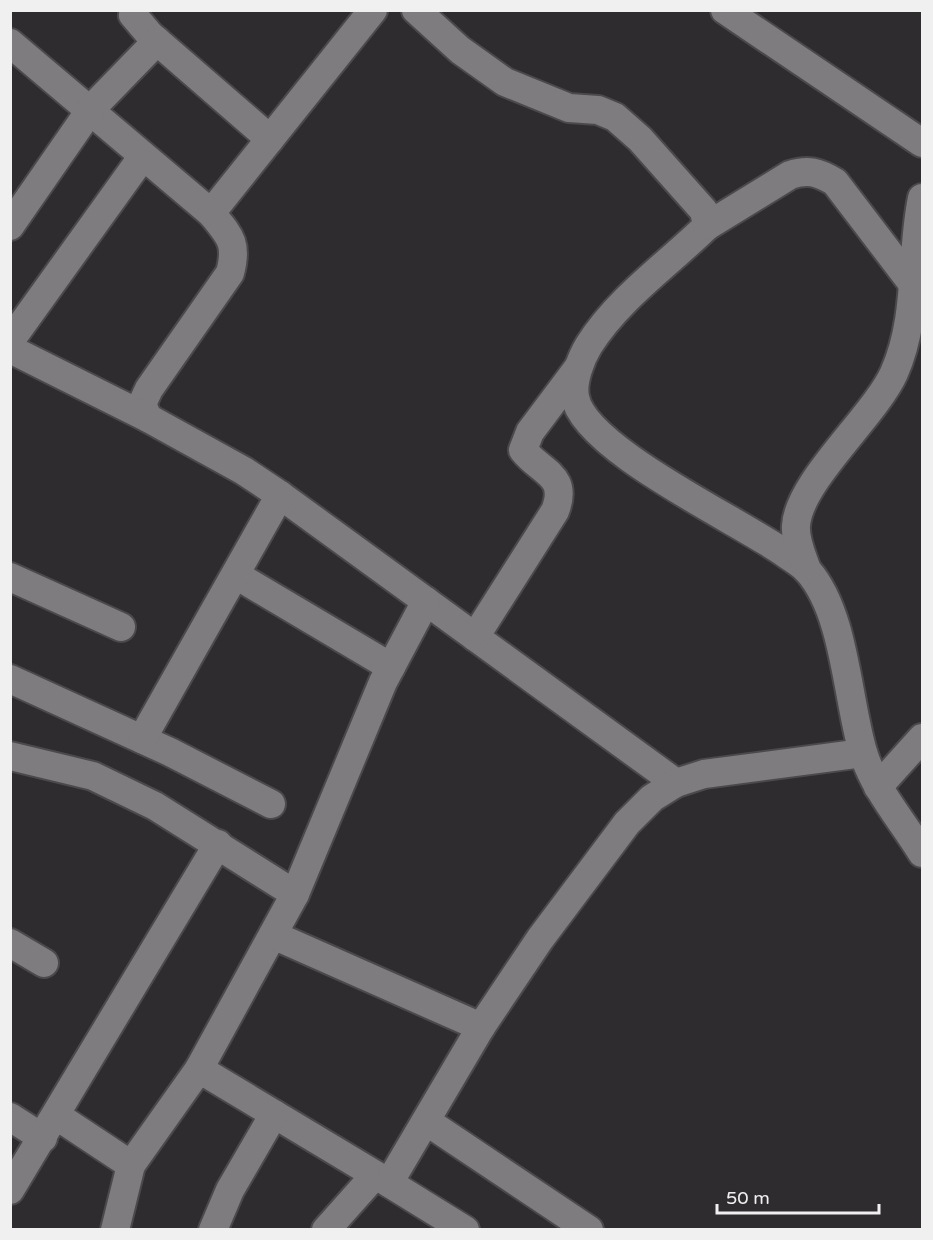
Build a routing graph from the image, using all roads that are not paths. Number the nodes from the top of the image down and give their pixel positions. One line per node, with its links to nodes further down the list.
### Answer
1 (135, 10): 5 (street)
2 (373, 10): 8 (street)
3 (416, 10): 14 (street)
4 (725, 10): 9 (street)
5 (157, 41): 7 (street); 8 (street)
6 (10, 43): 7 (street)
7 (91, 109): 10 (street); 13 (street)
8 (270, 139): 12 (street)
9 (922, 143)
10 (143, 156): 12 (street); 16 (street)
11 (922, 198): 15 (street)
12 (211, 213): 19 (street)
13 (10, 226)
14 (707, 226): 15 (street); 18 (street)
15 (915, 287): 21 (street)
16 (10, 341)
17 (10, 349): 19 (street)
18 (578, 368): 21 (street); 26 (street)
19 (147, 418): 20 (street)
20 (280, 495): 22 (street); 24 (street)
21 (807, 570): 31 (street)
22 (236, 575): 27 (street); 30 (street)
23 (10, 577): 25 (street)
24 (426, 601): 26 (street); 27 (street)
25 (121, 627)
26 (475, 637): 33 (street)
27 (391, 667): 38 (street)
28 (10, 679): 30 (street)
29 (922, 738): 34 (street)
30 (142, 739): 35 (street)
31 (863, 753): 33 (street); 34 (street)
32 (10, 756): 36 (street)
33 (676, 783): 42 (street)
34 (878, 787): 37 (street)
35 (271, 804)
36 (218, 844): 38 (street); 47 (street)
37 (922, 853)
38 (295, 894): 39 (street)
39 (273, 935): 42 (street); 43 (street)
40 (10, 943): 41 (street)
41 (44, 963)
42 (481, 1027): 46 (street)
43 (199, 1069): 44 (street); 48 (street)
44 (274, 1114): 49 (street); 52 (street)
45 (10, 1117): 47 (street)
46 (426, 1121): 49 (street); 55 (street)
47 (50, 1127): 48 (street); 50 (street)
48 (131, 1164): 51 (street)
49 (382, 1179): 53 (street); 54 (street)
50 (10, 1190)
51 (115, 1230)
52 (213, 1230)
53 (326, 1230)
54 (465, 1230)
55 (589, 1230)

